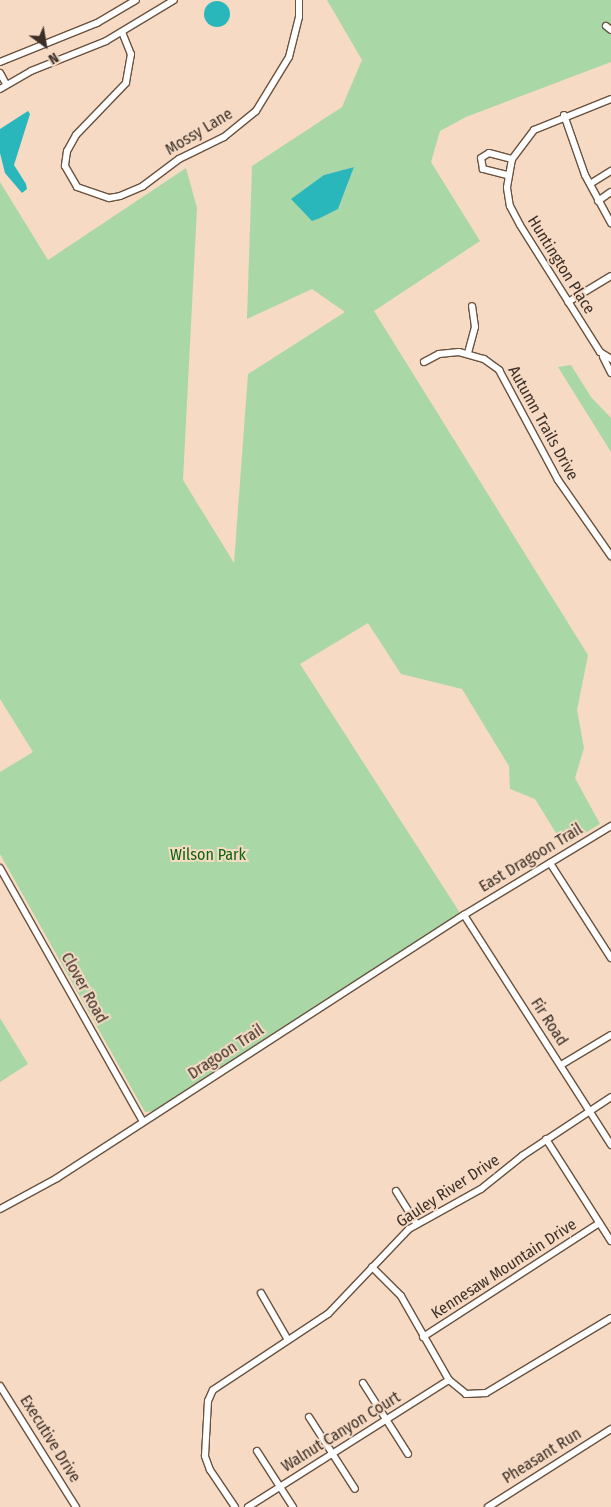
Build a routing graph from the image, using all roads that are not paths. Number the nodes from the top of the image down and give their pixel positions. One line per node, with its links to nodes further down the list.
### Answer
1 (136, 0): 5 (street)
2 (174, 0): 4 (street)
3 (299, 0): 4 (street, Mossy Lane)
4 (122, 32): 7 (street)
5 (0, 62)
6 (0, 73): 7 (street)
7 (6, 84): 8 (street)
8 (0, 89)
9 (611, 99): 10 (street)
10 (564, 115): 11 (street); 14 (street)
11 (513, 156): 13 (street, Huntington Place); 13 (street)
12 (611, 172): 14 (street)
13 (507, 176): 19 (street, Huntington Place)
14 (590, 184): 16 (street)
15 (611, 192): 16 (street)
16 (598, 201): 17 (street)
17 (611, 223)
18 (611, 276): 19 (street)
19 (568, 302): 22 (street, Huntington Place)
20 (472, 306): 21 (street)
21 (468, 353): 24 (street, Autumn Trails Drive); 26 (street, Autumn Trails Drive)
22 (603, 357): 23 (street); 25 (street, Huntington Place)
23 (611, 359)
24 (424, 362)
25 (611, 373)
26 (611, 556)
27 (611, 826): 28 (street, East Dragoon Trail)
28 (550, 863): 30 (street, East Dragoon Trail); 31 (street)
29 (0, 868): 36 (street, Clover Road)
30 (464, 915): 33 (street, Fir Road); 36 (street, Dragoon Trail)
31 (611, 958)
32 (611, 1035): 33 (street)
33 (561, 1065): 35 (street, Fir Road)
34 (611, 1097): 35 (street, Gauley River Drive)
35 (589, 1110): 37 (street, Gauley River Drive); 38 (street, Fir Road)
36 (143, 1122): 40 (street, Dragoon Trail)
37 (546, 1139): 41 (street); 42 (street, Gauley River Drive)
38 (611, 1145)
39 (396, 1191): 42 (street)
40 (0, 1209)
41 (599, 1223): 43 (street); 47 (street, Kennesaw Mountain Drive)
42 (417, 1224): 44 (street, Gauley River Drive)
43 (611, 1242)
44 (372, 1267): 47 (street); 48 (street, Gauley River Drive)
45 (261, 1292): 48 (street)
46 (611, 1318): 49 (street)
47 (424, 1337): 49 (street)
48 (288, 1340): 61 (street, Gauley River Drive)
49 (449, 1380): 53 (street, Walnut Canyon Court)
50 (363, 1383): 53 (street)
51 (0, 1386): 60 (street, Executive Drive)
52 (309, 1417): 56 (street)
53 (386, 1420): 56 (street, Walnut Canyon Court); 57 (street)
54 (611, 1429): 64 (street, Pheasant Run)
55 (257, 1451): 58 (street)
56 (333, 1453): 58 (street, Walnut Canyon Court); 59 (street)
57 (408, 1454)
58 (280, 1487): 62 (street, Walnut Canyon Court); 63 (street)
59 (355, 1488)
60 (76, 1507)
61 (235, 1507)
62 (248, 1507)
63 (293, 1507)
64 (488, 1507)

